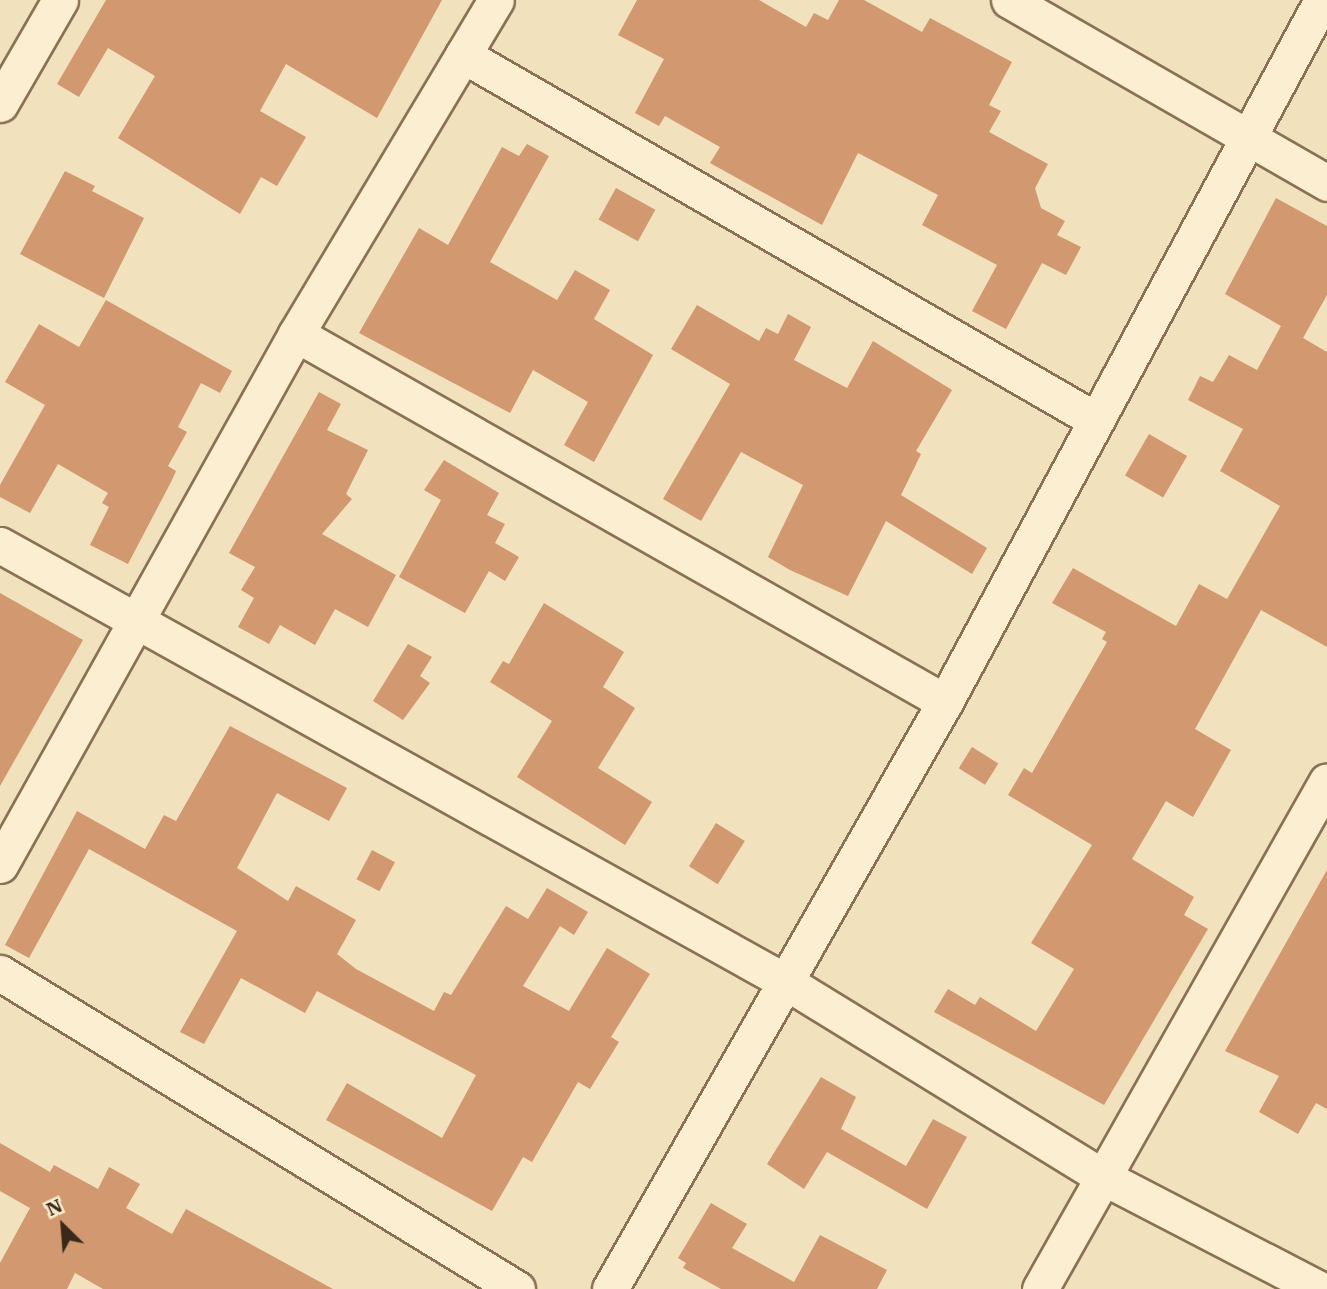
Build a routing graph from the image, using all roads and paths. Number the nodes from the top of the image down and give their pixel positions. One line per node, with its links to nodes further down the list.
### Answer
1 (60, 0): 6 (street)
2 (496, 0): 5 (street)
3 (1009, 0): 7 (street)
4 (1322, 0): 7 (street)
5 (463, 55): 9 (street); 10 (street)
6 (0, 104)
7 (1250, 136): 8 (street); 10 (street)
8 (1327, 183)
9 (296, 334): 12 (street); 13 (street)
10 (1094, 419): 13 (street)
11 (0, 545): 12 (street)
12 (138, 622): 15 (street); 17 (street)
13 (945, 702): 17 (street)
14 (1327, 781): 18 (street)
15 (0, 865)
16 (0, 972): 19 (street)
17 (786, 982): 18 (street); 20 (street)
18 (1103, 1177): 21 (street); 22 (street)
19 (517, 1289)
20 (610, 1289)
21 (1040, 1289)
22 (1319, 1289)

